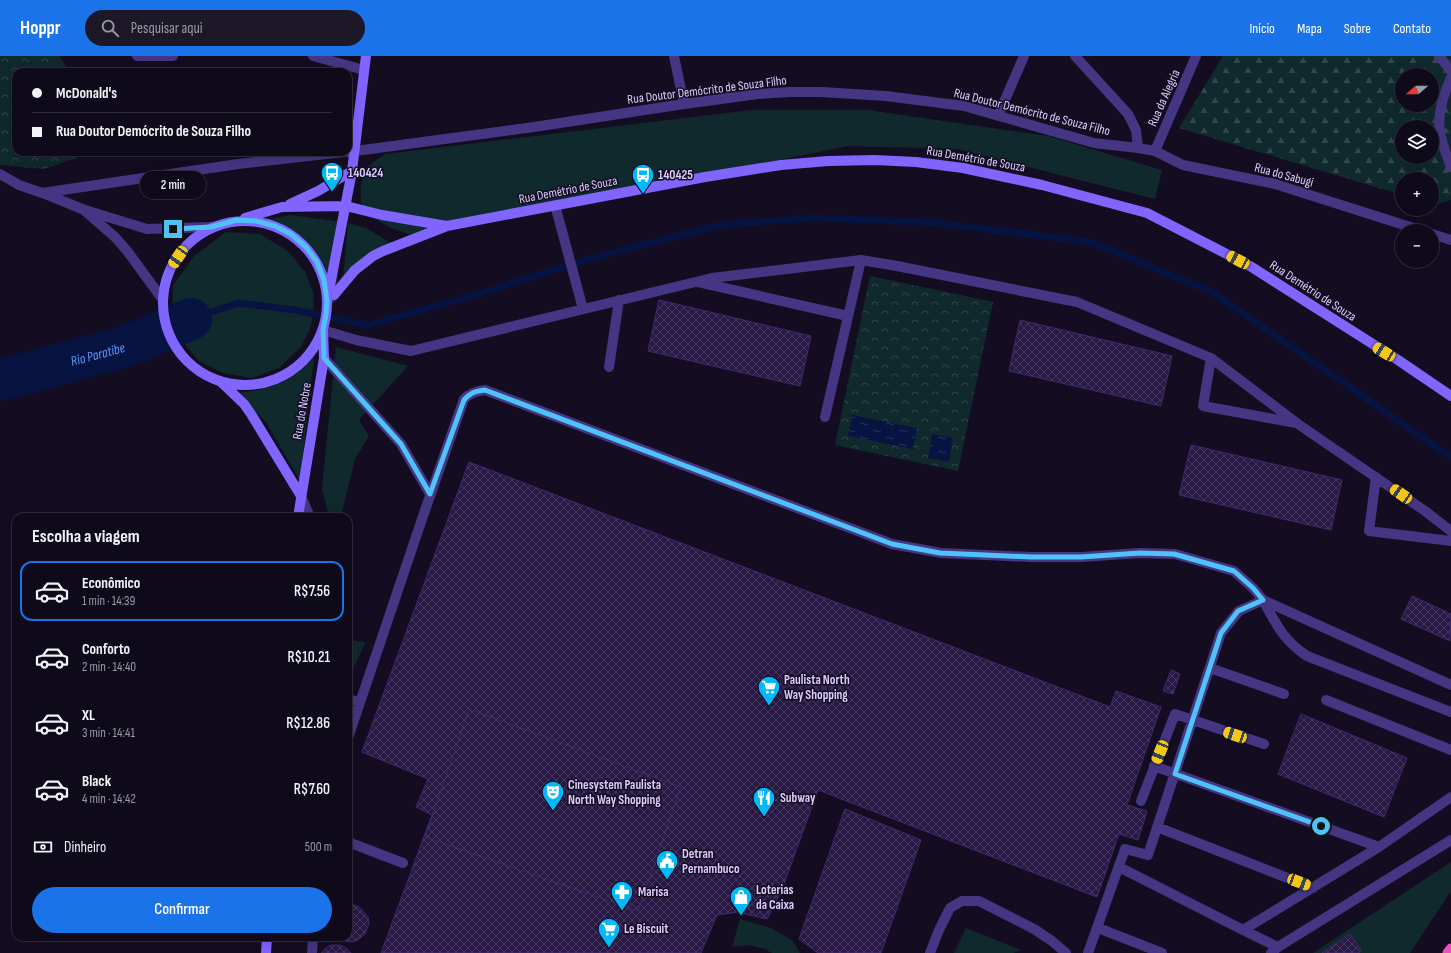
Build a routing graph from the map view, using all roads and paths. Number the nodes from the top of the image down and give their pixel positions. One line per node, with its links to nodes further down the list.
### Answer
1 (137, 56): 2 (street)
2 (173, 56)
3 (313, 56): 10 (street)
4 (366, 56): 10 (main road)
5 (674, 56): 13 (street)
6 (1024, 56): 14 (street)
7 (1075, 56): 16 (street)
8 (1196, 56): 18 (street, Rua da Alegria)
9 (1439, 56): 11 (street)
10 (364, 70): 15 (main road)
11 (1451, 71)
12 (1451, 78): 21 (street)
13 (684, 104): 14 (street, Rua Doutor Demócrito de Souza Filho); 17 (street, Rua Doutor Demócrito de Souza Filho)
14 (998, 116): 16 (street, Rua Doutor Demócrito de Souza Filho)
15 (352, 135)
16 (1138, 148): 18 (street, Rua do Sabugi)
17 (352, 151)
18 (1155, 151): 30 (street, Rua do Sabugi)
19 (306, 156): 24 (street, Rua Doutor Demócrito de Souza Filho)
20 (350, 156): 22 (main road)
21 (1451, 168)
22 (352, 171): 26 (main road); 27 (main road)
23 (0, 174): 24 (street, Rua Doutor Demócrito de Souza Filho)
24 (42, 193): 28 (street, Rua Doutor Demócrito de Souza Filho)
25 (555, 205): 31 (main road, Rua Demétrio de Souza); 40 (street); 47 (main road, Rua Demétrio de Souza)
26 (346, 206): 27 (main road, Rua Demétrio de Souza); 31 (main road, Rua Demétrio de Souza); 37 (main road)
27 (282, 207): 29 (main road, Rua Demétrio de Souza)
28 (82, 209): 32 (street, Rua Doutor Demócrito de Souza Filho); 39 (street, Rua Doutor Demócrito de Souza Filho)
29 (237, 220): 32 (main road, Rua Demétrio de Souza); 37 (main road)
30 (1401, 224)
31 (447, 226): 37 (main road, Rua Demétrio de Souza)
32 (211, 227): 39 (main road)
33 (1439, 236): 34 (street)
34 (1451, 240)
35 (861, 260): 36 (street); 41 (street); 44 (street)
36 (695, 282): 38 (street); 41 (street)
37 (329, 300): 42 (main road, Rua do Nobre)
38 (620, 300): 40 (street); 45 (street)
39 (163, 302): 46 (main road)
40 (583, 309): 42 (street)
41 (848, 316): 48 (street)
42 (324, 327): 43 (main road, Rua do Nobre); 46 (main road)
43 (324, 358): 51 (street); 52 (main road, Rua do Nobre)
44 (1211, 358): 49 (street); 49 (street)
45 (609, 367)
46 (221, 382): 52 (main road, Rua do Nobre)
47 (1451, 396)
48 (825, 417)
49 (1298, 424): 50 (street)
50 (1376, 477): 55 (street); 56 (street)
51 (430, 494): 57 (street); 63 (street)
52 (301, 496): 53 (main road, Rua do Nobre); 54 (street)
53 (299, 513)
54 (308, 513)
55 (1451, 531)
56 (1451, 541)
57 (1263, 600): 58 (street); 59 (street); 64 (street)
58 (1210, 668): 60 (street); 65 (street)
59 (1451, 685)
60 (1284, 694)
61 (352, 700): 63 (street)
62 (1326, 700): 68 (street)
63 (360, 702): 66 (street)
64 (1451, 712)
65 (1193, 720): 67 (street); 69 (street); 70 (street)
66 (352, 726)
67 (1264, 744)
68 (1451, 750)
69 (1154, 766): 70 (street); 72 (street)
70 (1175, 774): 73 (street); 76 (street)
71 (1451, 797): 76 (street)
72 (1141, 801)
73 (1157, 827): 78 (street); 79 (street)
74 (1451, 840): 85 (street)
75 (352, 844): 77 (street)
76 (1379, 847): 79 (street)
77 (403, 863)
78 (1119, 868): 80 (street); 81 (street)
79 (1313, 888): 81 (street)
80 (1098, 928): 90 (street); 91 (street)
81 (1243, 930): 85 (street)
82 (266, 941): 86 (main road)
83 (312, 941): 87 (street)
84 (1451, 949): 92 (highway)
85 (1274, 950)
86 (266, 953)
87 (312, 953)
88 (930, 953): 89 (street)
89 (1066, 953)
90 (1088, 953)
91 (1162, 953)
92 (1448, 953)

